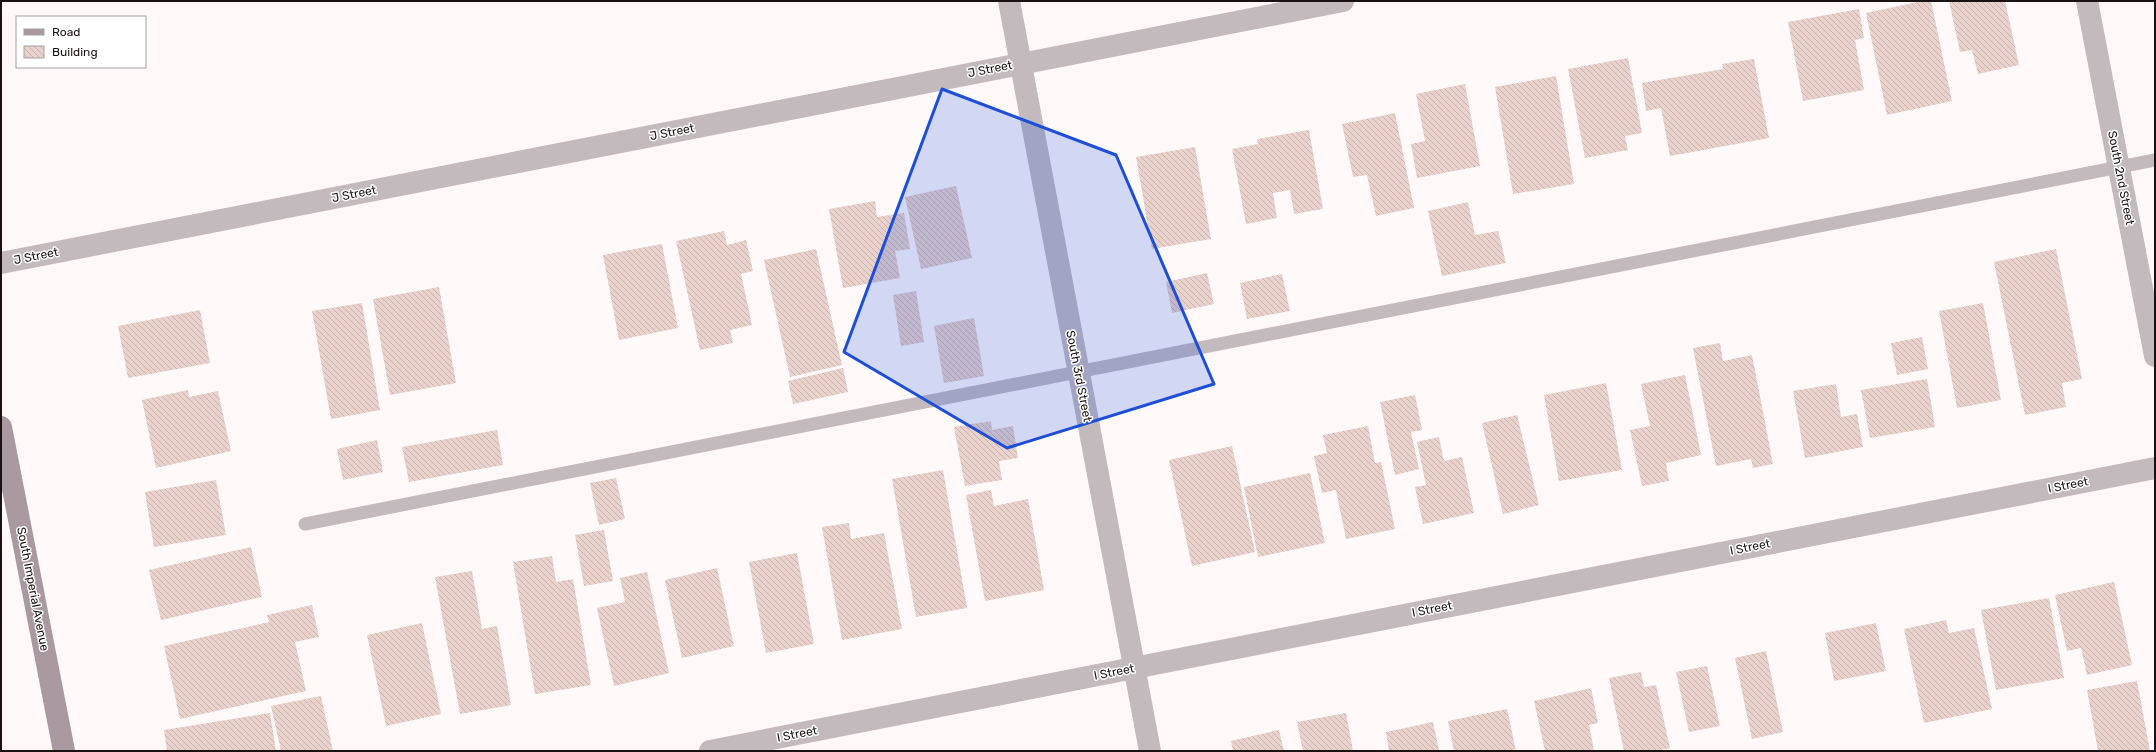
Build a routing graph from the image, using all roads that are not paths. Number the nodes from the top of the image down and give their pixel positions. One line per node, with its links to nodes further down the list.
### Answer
1 (1009, 1): 4 (street, South 3rd Street)
2 (1343, 1): 4 (street, J Street)
3 (2087, 1): 6 (street, South 2nd Street)
4 (1022, 63): 7 (street, J Street); 9 (street, South 3rd Street)
5 (2155, 160): 6 (lane)
6 (2119, 167): 8 (street, South 2nd Street); 9 (lane)
7 (1, 263)
8 (2155, 356)
9 (1078, 372): 12 (lane); 13 (street, South 3rd Street)
10 (1, 428): 14 (main road, South Imperial Avenue)
11 (2155, 468): 13 (street, I Street)
12 (305, 524)
13 (1134, 668): 15 (street, I Street); 16 (street, South 3rd Street)
14 (64, 751)
15 (710, 751)
16 (1150, 751)

